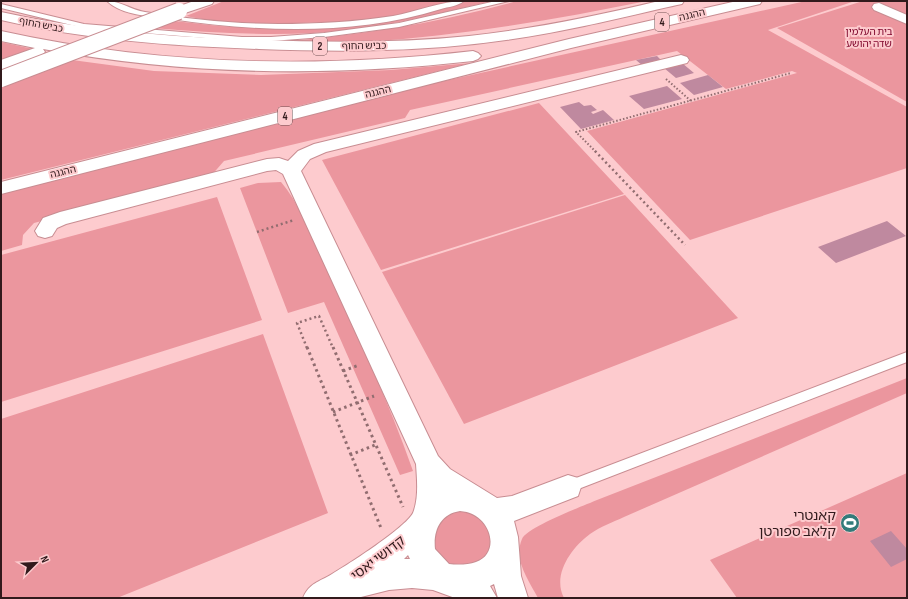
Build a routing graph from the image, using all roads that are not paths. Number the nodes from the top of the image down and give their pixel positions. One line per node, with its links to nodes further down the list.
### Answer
1 (111, 1): 3 (lane)
2 (207, 1): 9 (main road)
3 (460, 1)
4 (505, 1): 8 (lane)
5 (664, 1): 11 (main road)
6 (677, 1): 11 (main road, כביש החוף / 2)
7 (755, 1): 15 (main road, ההגנה / 4)
8 (1, 6)
9 (174, 6): 17 (main road); 18 (main road, bridge)
10 (879, 8): 13 (main road)
11 (637, 10): 12 (main road, כביש החוף / 2)
12 (1, 16)
13 (907, 20)
14 (1, 36): 15 (main road, כביש החוף / 2)
15 (569, 44): 20 (main road, ההגנה / 4)
16 (681, 60): 19 (main road)
17 (1, 66)
18 (1, 79)
19 (291, 170): 21 (main road); 23 (main road)
20 (1, 188)
21 (45, 231)
22 (907, 357): 24 (lane)
23 (428, 464): 25 (main road); 26 (main road)
24 (568, 487): 25 (main road)
25 (484, 507): 26 (main road); 27 (main road)
26 (414, 517): 28 (main road); 29 (main road, קדושי יאסי)
27 (504, 545): 28 (main road); 31 (main road)
28 (447, 578): 29 (main road, קדושי יאסי); 30 (main road)
29 (324, 595)
30 (482, 598)
31 (513, 598)

